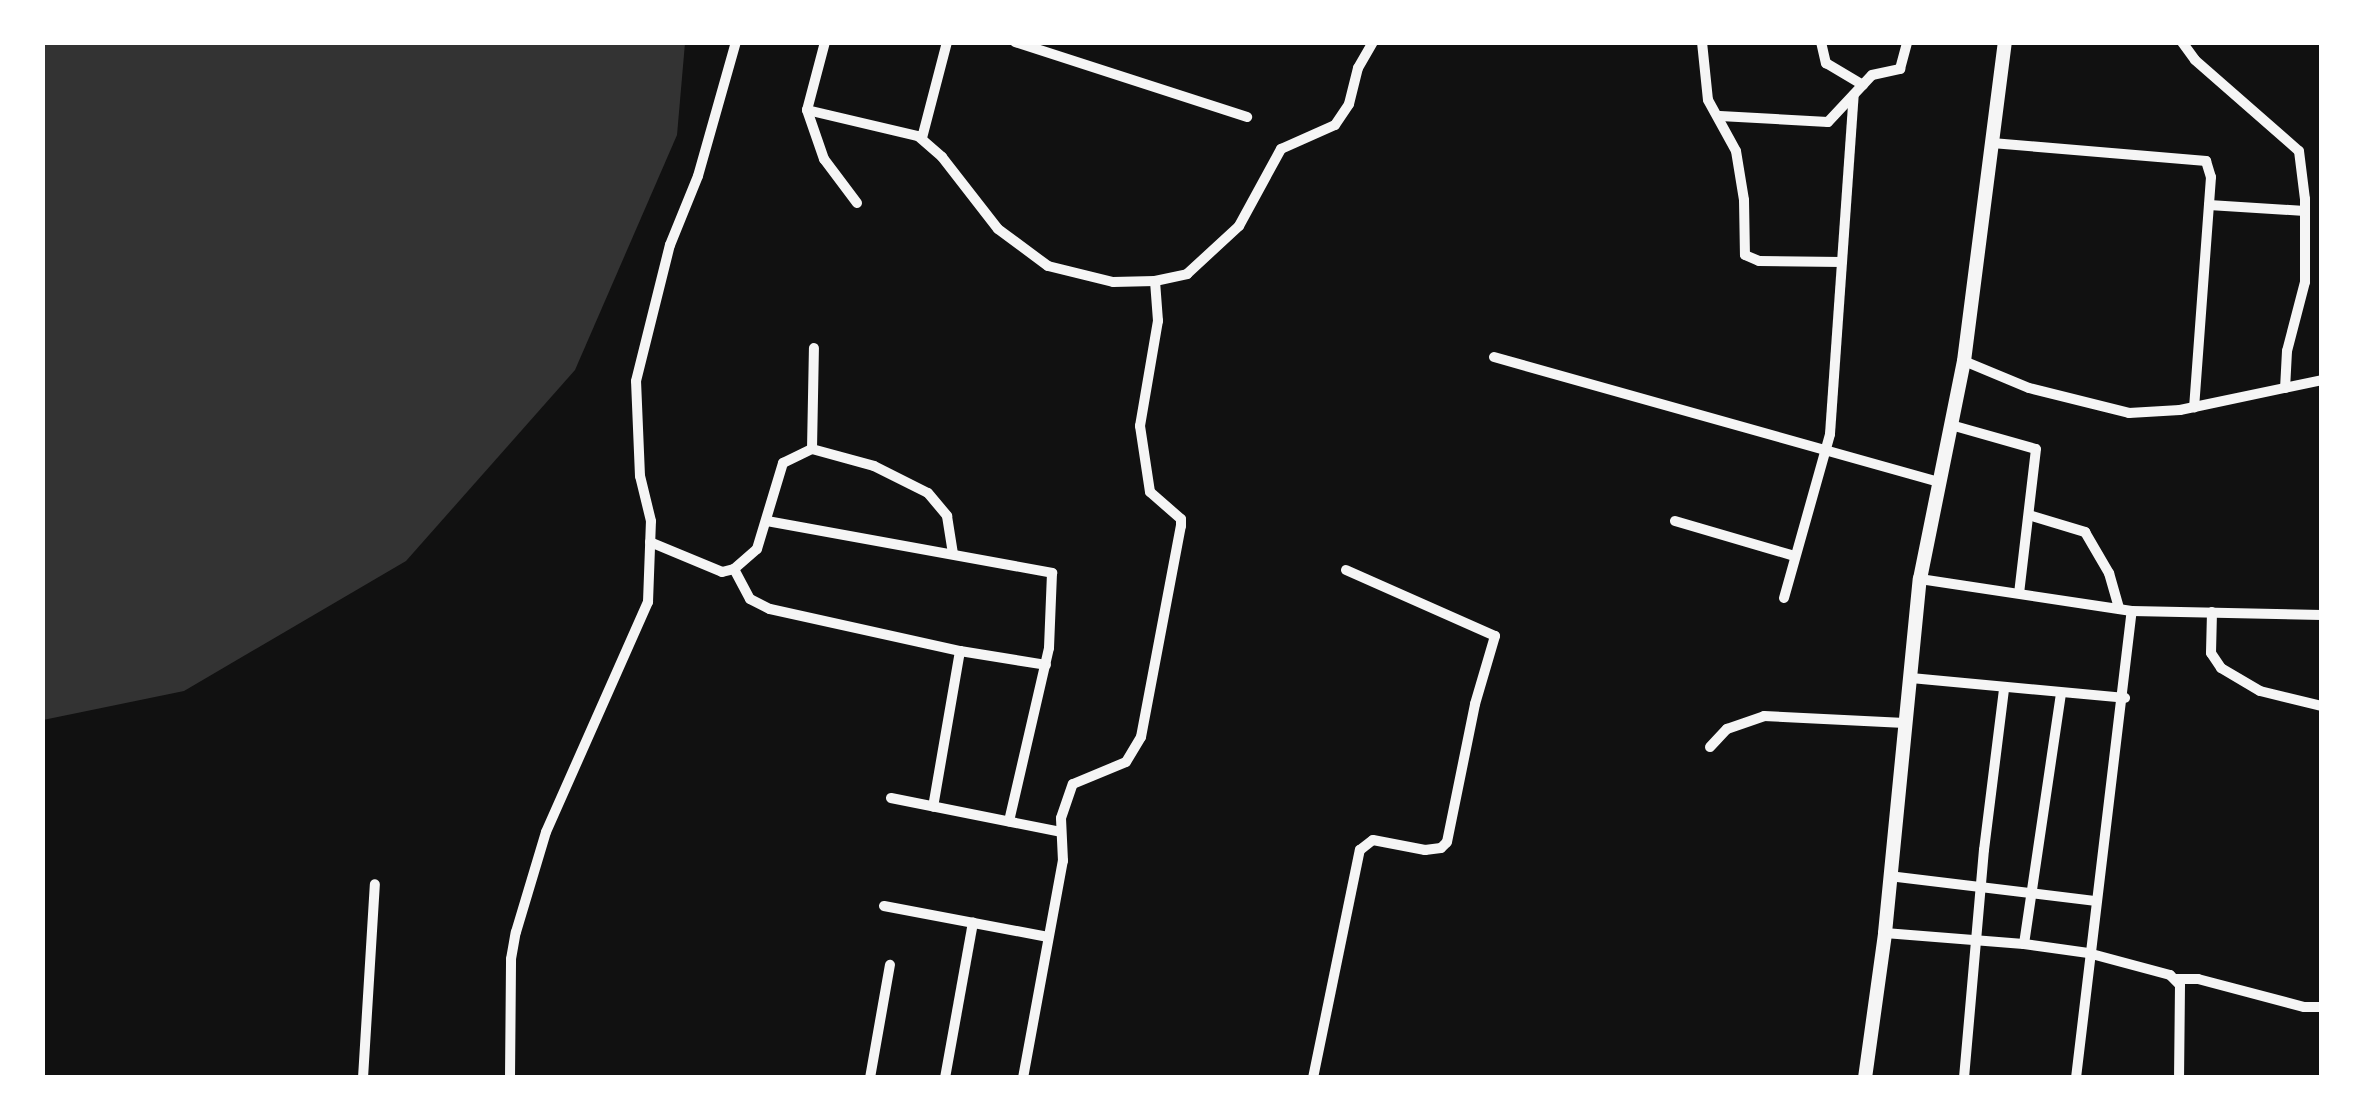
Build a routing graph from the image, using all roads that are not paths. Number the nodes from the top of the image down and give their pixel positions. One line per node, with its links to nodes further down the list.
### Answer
1 (736, 42): 36 (street)
2 (825, 42): 13 (street)
3 (948, 42): 16 (street)
4 (1015, 42): 15 (street)
5 (1373, 42): 22 (street)
6 (1702, 42): 14 (street)
7 (1821, 42): 11 (street)
8 (1908, 42): 11 (street)
9 (2005, 42): 17 (street)
10 (2182, 42): 20 (street)
11 (1863, 85): 12 (street)
12 (1854, 95): 14 (street); 21 (street)
13 (807, 110): 16 (street); 18 (street)
14 (1720, 116): 21 (street)
15 (1247, 117)
16 (922, 138): 22 (street)
17 (1992, 143): 19 (street); 25 (street)
18 (857, 203)
19 (2208, 205): 20 (street); 28 (street)
20 (2305, 211): 27 (street)
21 (1842, 262): 30 (street)
22 (1155, 281): 60 (street)
23 (814, 348): 31 (street)
24 (1494, 357): 30 (street)
25 (1964, 361): 28 (street); 29 (street)
26 (2322, 380): 27 (street)
27 (2284, 388): 28 (street)
28 (2194, 407)
29 (1952, 425): 32 (street); 33 (street)
30 (1826, 448): 32 (street); 38 (street)
31 (812, 449): 34 (street); 37 (street)
32 (1940, 482): 41 (street)
33 (2030, 516): 42 (street); 44 (street)
34 (767, 521): 37 (street); 39 (street)
35 (1675, 521): 38 (street)
36 (650, 542): 39 (street); 77 (street)
37 (953, 553): 49 (street)
38 (1795, 556): 43 (street)
39 (734, 569): 48 (street)
40 (1346, 570): 81 (street)
41 (1920, 578): 42 (street); 50 (street)
42 (2019, 594): 44 (street)
43 (1784, 598)
44 (2118, 609): 45 (street)
45 (2132, 610): 46 (street); 53 (street)
46 (2212, 612): 47 (street); 54 (street)
47 (2322, 615)
48 (960, 651): 49 (street); 58 (street)
49 (1046, 665): 59 (street)
50 (1910, 678): 51 (street); 55 (street)
51 (2004, 690): 52 (street); 63 (street)
52 (2061, 694): 53 (street); 64 (street)
53 (2124, 698): 65 (street)
54 (2322, 706)
55 (1906, 722): 56 (street); 61 (street)
56 (1710, 747)
57 (891, 798): 58 (street)
58 (933, 806): 59 (street)
59 (1009, 822): 60 (street)
60 (1061, 832): 69 (street)
61 (1888, 876): 63 (street); 68 (street)
62 (374, 884): 76 (street)
63 (1980, 889): 64 (street); 70 (street)
64 (2029, 894): 65 (street); 71 (street)
65 (2096, 902): 72 (street)
66 (884, 906): 67 (street)
67 (973, 923): 69 (street); 79 (street)
68 (1885, 933): 70 (street); 82 (street)
69 (1048, 936): 80 (street)
70 (1976, 940): 71 (street); 83 (street)
71 (2024, 944): 72 (street)
72 (2088, 954): 74 (street); 84 (street)
73 (890, 964): 78 (street)
74 (2176, 979): 75 (street); 85 (street)
75 (2322, 1007)
76 (363, 1078)
77 (510, 1078)
78 (870, 1078)
79 (945, 1078)
80 (1024, 1078)
81 (1313, 1078)
82 (1865, 1078)
83 (1964, 1078)
84 (2076, 1078)
85 (2178, 1078)

